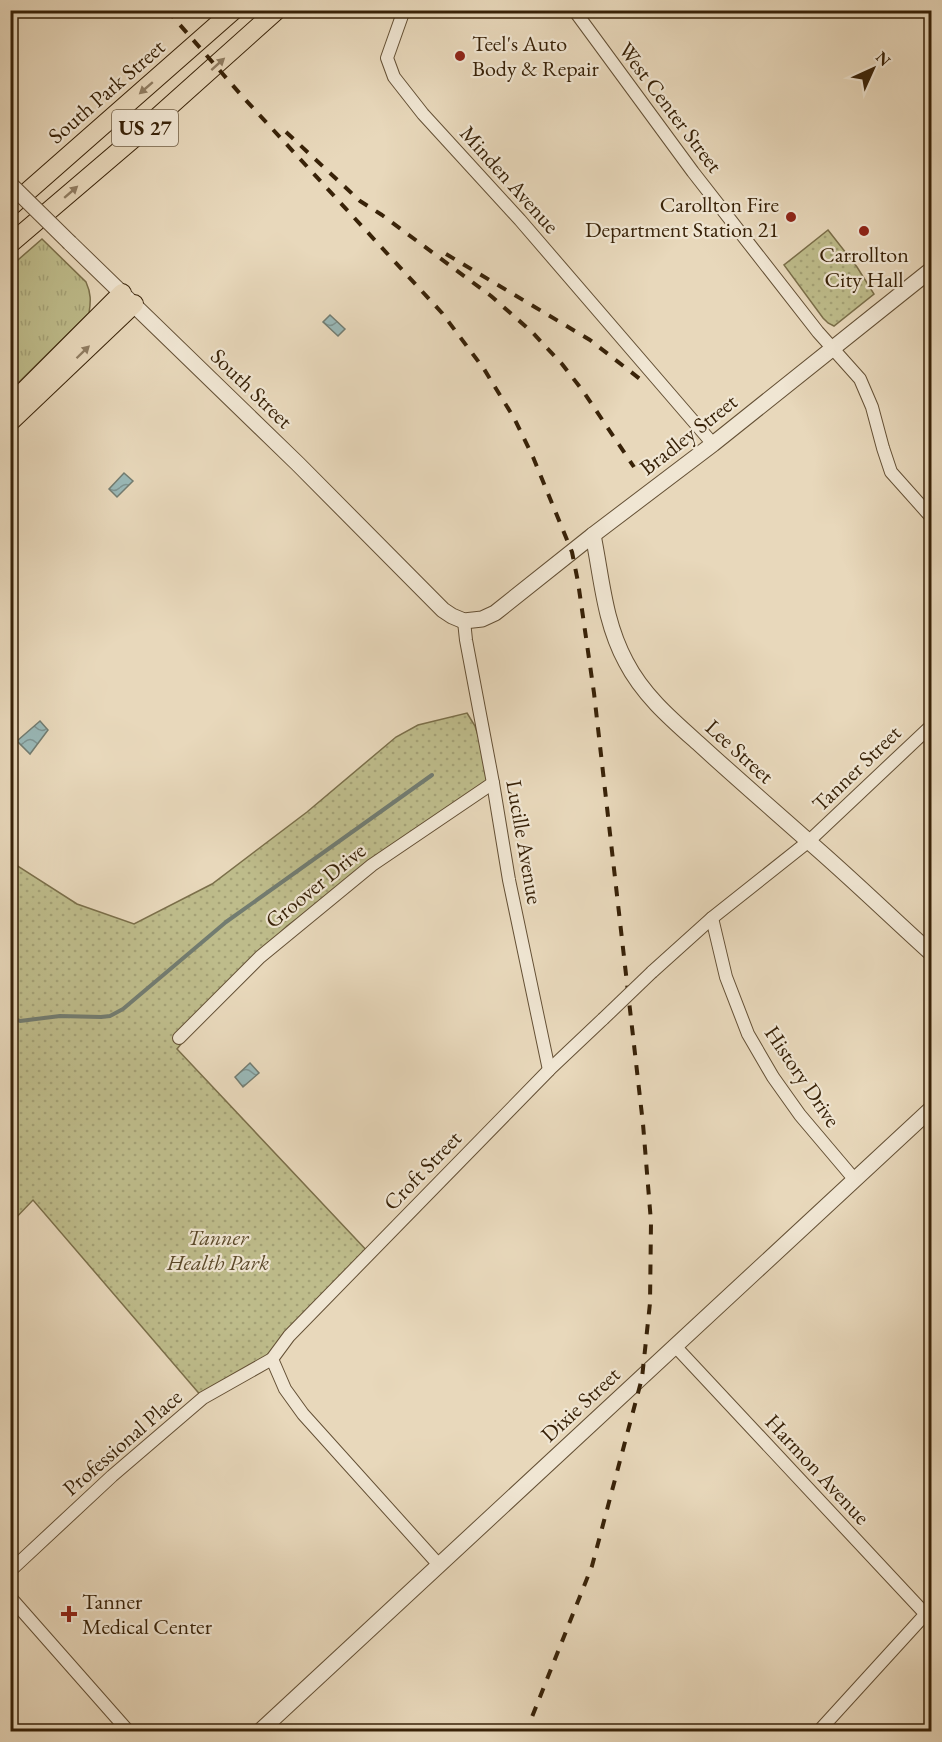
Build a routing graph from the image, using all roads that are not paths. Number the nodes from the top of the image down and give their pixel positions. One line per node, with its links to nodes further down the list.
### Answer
1 (234, 10): 6 (main road, South Park Street / US 27, one-way to 6)
2 (277, 10): 7 (main road, US 27, one-way to 2)
3 (404, 10): 13 (street, Minden Avenue)
4 (574, 10): 10 (street, West Center Street)
5 (10, 184): 9 (street, South Street, bridge)
6 (10, 207)
7 (10, 244)
8 (932, 269): 10 (street, Bradley Street)
9 (128, 298): 11 (main road); 12 (main road, one-way to 9); 16 (street, South Street)
10 (834, 349): 13 (street, Bradley Street); 14 (street, West Center Street)
11 (10, 405)
12 (10, 422)
13 (713, 444): 15 (street, Bradley Street)
14 (932, 518)
15 (593, 535): 16 (street, Bradley Street); 19 (street, Lee Street)
16 (464, 621): 18 (street, Lucille Avenue)
17 (932, 725): 19 (street, Tanner Street)
18 (493, 783): 22 (street, Groover Drive); 23 (street, Lucille Avenue)
19 (809, 841): 20 (street, Croft Street); 21 (street, Lee Street)
20 (712, 918): 23 (street, Croft Street, bridge); 25 (street, History Drive)
21 (932, 954)
22 (179, 1038)
23 (549, 1070): 27 (street, Croft Street)
24 (932, 1108): 25 (street, Dixie Street)
25 (855, 1180): 26 (street, Dixie Street)
26 (675, 1346): 28 (street, Dixie Street); 31 (street, Harmon Avenue)
27 (272, 1359): 28 (street); 29 (street, Professional Place)
28 (439, 1565): 33 (street, Dixie Street)
29 (10, 1571)
30 (10, 1597): 32 (street)
31 (929, 1614): 34 (street)
32 (129, 1731)
33 (259, 1731)
34 (818, 1731)

